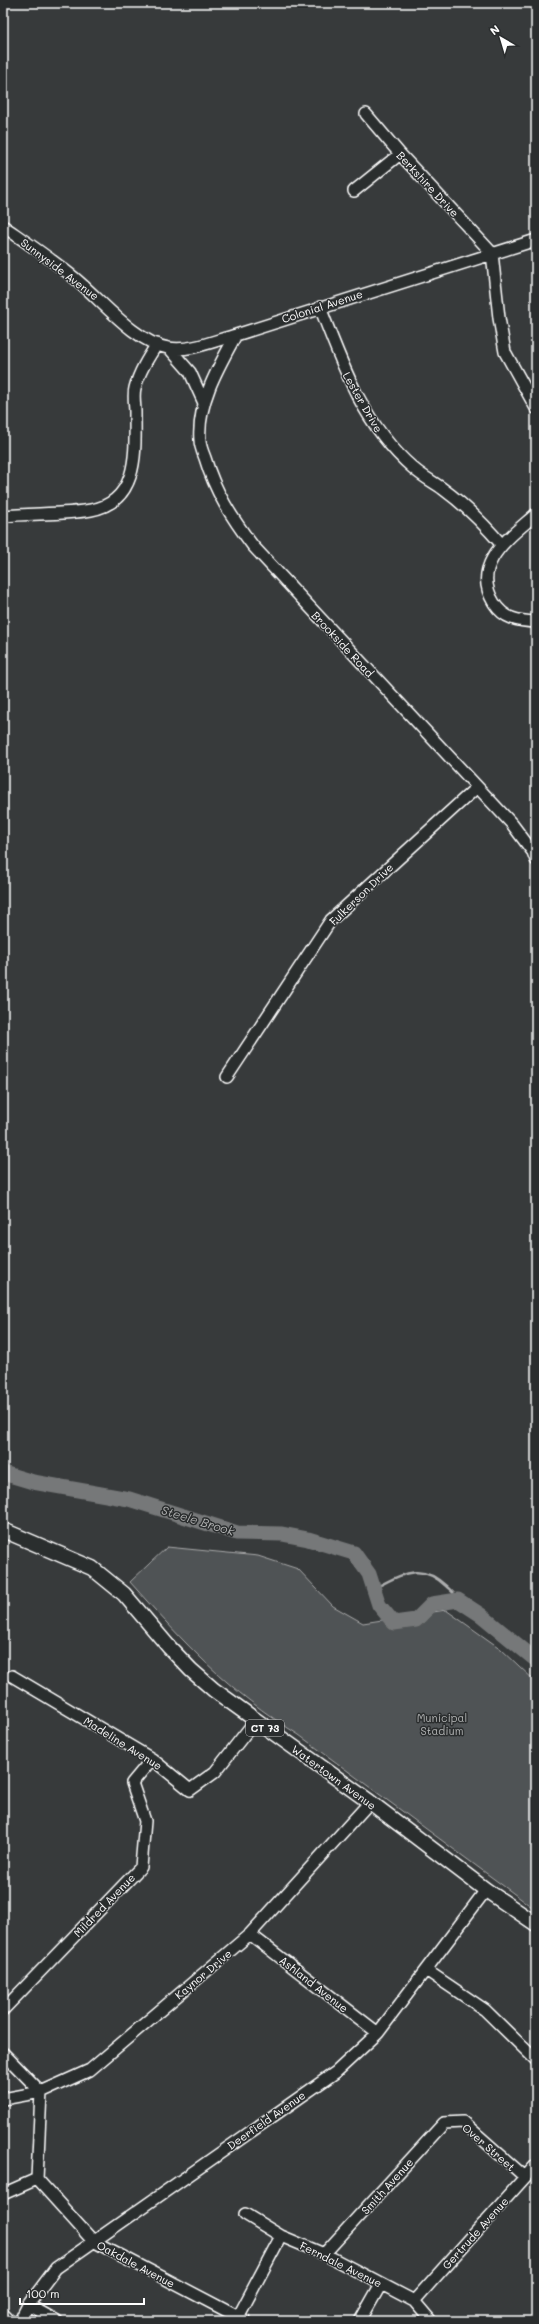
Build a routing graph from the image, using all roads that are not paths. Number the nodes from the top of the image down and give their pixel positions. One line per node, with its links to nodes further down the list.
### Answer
1 (366, 114): 2 (street, Berkshire Drive)
2 (400, 154): 3 (street); 6 (street, Berkshire Drive)
3 (354, 191)
4 (3, 226): 8 (street, Sunnyside Avenue)
5 (536, 240): 6 (street, Colonial Avenue)
6 (492, 253): 7 (street, Colonial Avenue); 13 (street)
7 (320, 307): 9 (street, Colonial Avenue); 16 (street, Lester Drive)
8 (115, 314): 10 (street, Colonial Avenue)
9 (236, 335): 11 (street, Colonial Avenue); 12 (street, Brookside Road)
10 (157, 344): 11 (street, Colonial Avenue); 15 (street)
11 (169, 348): 12 (street)
12 (204, 403): 18 (street, Brookside Road)
13 (536, 408)
14 (536, 514): 16 (street)
15 (3, 516)
16 (502, 545): 17 (street)
17 (536, 622)
18 (476, 788): 19 (street, Brookside Road); 20 (street, Fulkerson Drive)
19 (536, 860)
20 (227, 1077)
21 (3, 1530): 23 (main road, Watertown Avenue / CT 73)
22 (12, 1676): 24 (street, Madeline Avenue)
23 (255, 1721): 24 (street, Madeline Avenue); 25 (main road, Watertown Avenue / CT 73)
24 (152, 1759): 30 (street, Mildred Avenue)
25 (370, 1802): 26 (main road, Watertown Avenue / CT 73); 28 (street, Kaynor Drive)
26 (486, 1890): 27 (main road, Watertown Avenue / CT 73); 29 (street, Deerfield Avenue)
27 (536, 1924)
28 (250, 1934): 31 (street, Ashland Avenue); 34 (street, Kaynor Drive)
29 (426, 1970): 31 (street, Deerfield Avenue); 33 (street)
30 (3, 2010)
31 (378, 2033): 43 (street, Deerfield Avenue)
32 (3, 2053): 34 (street)
33 (536, 2060)
34 (41, 2092): 35 (street, Kaynor Drive); 39 (street)
35 (3, 2099)
36 (452, 2121): 38 (street, Over Street); 44 (street, Smith Avenue)
37 (536, 2165): 38 (street, Gertrude Avenue)
38 (525, 2178): 46 (street, Gertrude Avenue)
39 (37, 2179): 40 (street); 43 (street, Oakdale Avenue)
40 (3, 2194)
41 (245, 2214): 42 (street, Ferndale Avenue)
42 (281, 2236): 44 (street, Ferndale Avenue); 49 (street)
43 (93, 2241): 47 (street, Deerfield Avenue); 49 (street, Oakdale Avenue)
44 (324, 2254): 45 (street, Ferndale Avenue)
45 (381, 2284): 46 (street, Ferndale Avenue); 53 (street)
46 (414, 2302): 54 (street, Ferndale Avenue)
47 (28, 2305): 51 (street, Deerfield Avenue); 52 (street)
48 (3, 2314): 50 (street)
49 (240, 2320)
50 (10, 2321)
51 (20, 2321)
52 (57, 2321)
53 (360, 2321)
54 (431, 2321)

